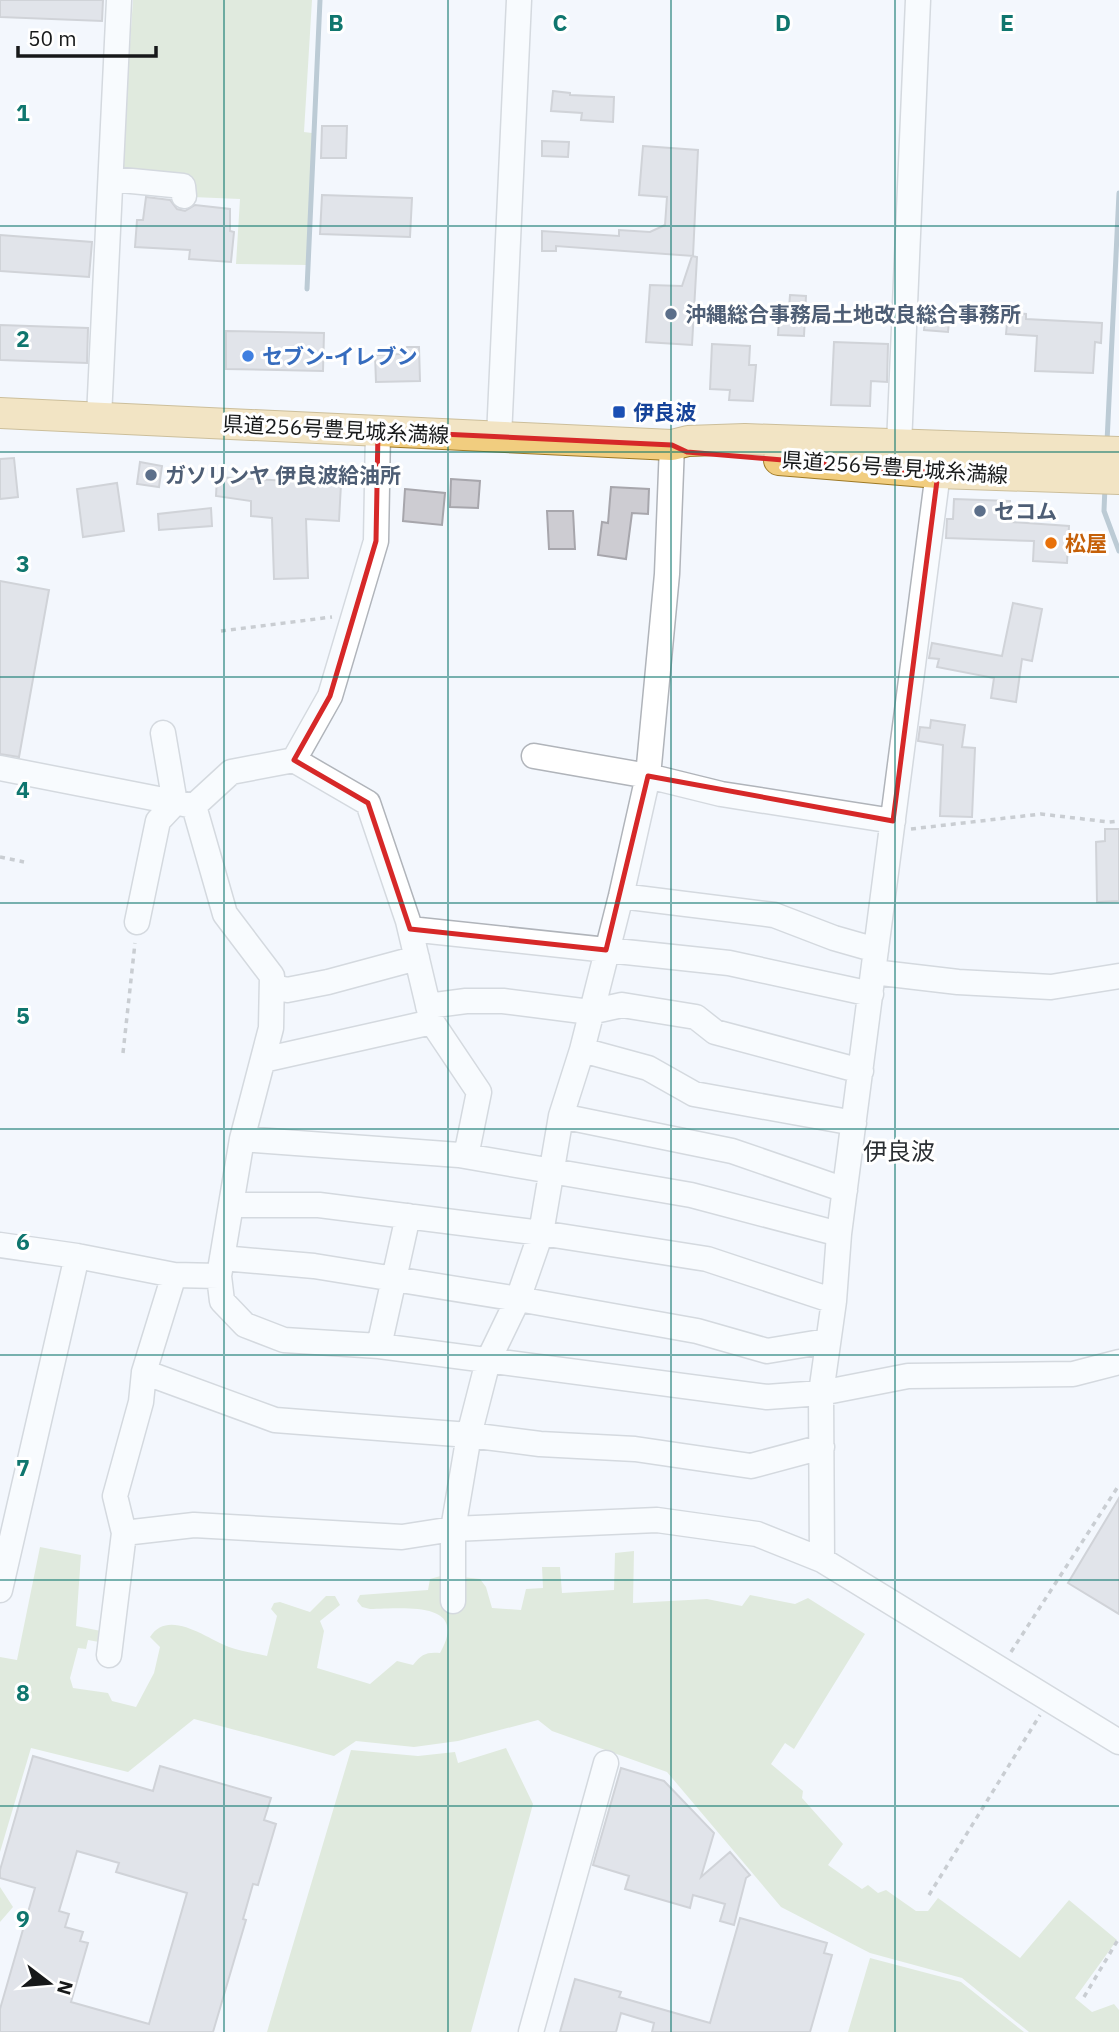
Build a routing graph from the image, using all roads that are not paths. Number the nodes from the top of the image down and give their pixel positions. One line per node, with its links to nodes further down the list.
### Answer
1 (119, 0): 4 (street)
2 (519, 0): 9 (street)
3 (918, 0): 11 (street)
4 (111, 179): 5 (street); 7 (street)
5 (184, 196)
6 (0, 413): 7 (main road, 県道256号豊見城糸満線)
7 (100, 417): 8 (main road, 県道256号豊見城糸満線)
8 (378, 431): 9 (main road, 県道256号豊見城糸満線); 16 (street)
9 (499, 437): 10 (main road, 県道256号豊見城糸満線)
10 (672, 445): 11 (main road, 県道256号豊見城糸満線); 12 (main road, 県道256号豊見城糸満線); 18 (street)
11 (899, 445): 12 (main road, 県道256号豊見城糸満線)
12 (940, 460): 13 (main road, 県道256号豊見城糸満線); 20 (street)
13 (1107, 465)
14 (163, 733): 19 (street)
15 (534, 756): 18 (street)
16 (294, 760): 19 (street); 23 (street)
17 (0, 768): 19 (street)
18 (648, 776): 20 (street); 21 (street)
19 (185, 804): 22 (street); 28 (street)
20 (892, 826): 26 (street)
21 (621, 896): 24 (street); 26 (street)
22 (137, 922)
23 (410, 929): 24 (street); 25 (street)
24 (606, 950): 26 (street); 29 (street)
25 (417, 958): 28 (street); 30 (street)
26 (873, 972): 27 (street); 33 (street)
27 (1119, 976)
28 (272, 986): 32 (street)
29 (590, 1012): 30 (street); 31 (street); 33 (street)
30 (430, 1014): 32 (street); 37 (street)
31 (582, 1049): 34 (street); 35 (street)
32 (263, 1059): 36 (street)
33 (861, 1071): 35 (street)
34 (561, 1116): 38 (street); 39 (street)
35 (854, 1124): 39 (street)
36 (242, 1139): 37 (street); 40 (street)
37 (466, 1156): 38 (street)
38 (552, 1171): 42 (street); 43 (street)
39 (845, 1190): 43 (street)
40 (231, 1205): 41 (street); 46 (street)
41 (408, 1216): 42 (street); 48 (street)
42 (541, 1233): 49 (street); 50 (street)
43 (839, 1234): 50 (street)
44 (0, 1245): 45 (street)
45 (77, 1256): 47 (street); 62 (street)
46 (221, 1267): 47 (street); 48 (street); 52 (street)
47 (174, 1275): 55 (street)
48 (394, 1279): 49 (street); 52 (street)
49 (518, 1298): 51 (street); 53 (street)
50 (834, 1301): 51 (street)
51 (827, 1341): 56 (street)
52 (379, 1346): 53 (street)
53 (488, 1361): 56 (street); 57 (street)
54 (1119, 1362): 56 (street)
55 (144, 1372): 57 (street); 60 (street)
56 (821, 1393): 58 (street)
57 (469, 1435): 58 (street); 59 (street)
58 (822, 1447): 61 (street)
59 (453, 1529): 60 (street); 61 (street); 63 (street)
60 (124, 1533): 64 (street)
61 (822, 1560): 65 (street)
62 (0, 1590)
63 (453, 1601)
64 (109, 1656)
65 (1119, 1742)
66 (606, 1763): 67 (street)
67 (531, 2032)

